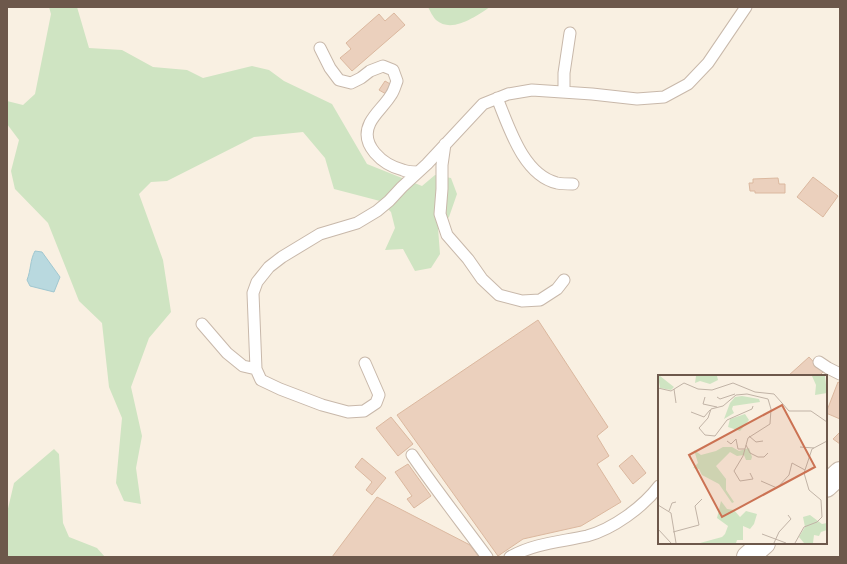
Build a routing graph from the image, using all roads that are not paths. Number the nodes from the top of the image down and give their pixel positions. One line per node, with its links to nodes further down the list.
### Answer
1 (746, 7): 4 (lane)
2 (570, 33): 4 (lane)
3 (320, 48): 7 (lane)
4 (564, 92): 5 (lane)
5 (497, 98): 6 (lane); 8 (lane)
6 (445, 144): 7 (lane); 9 (lane)
7 (418, 172): 13 (lane)
8 (573, 184)
9 (564, 280)
10 (202, 324): 13 (lane)
11 (819, 362): 14 (lane)
12 (365, 363): 13 (lane)
13 (256, 368)
14 (840, 374)
15 (412, 455): 19 (lane)
16 (840, 473): 17 (street)
17 (827, 485)
18 (658, 487): 20 (lane)
19 (487, 557)
20 (510, 557)

